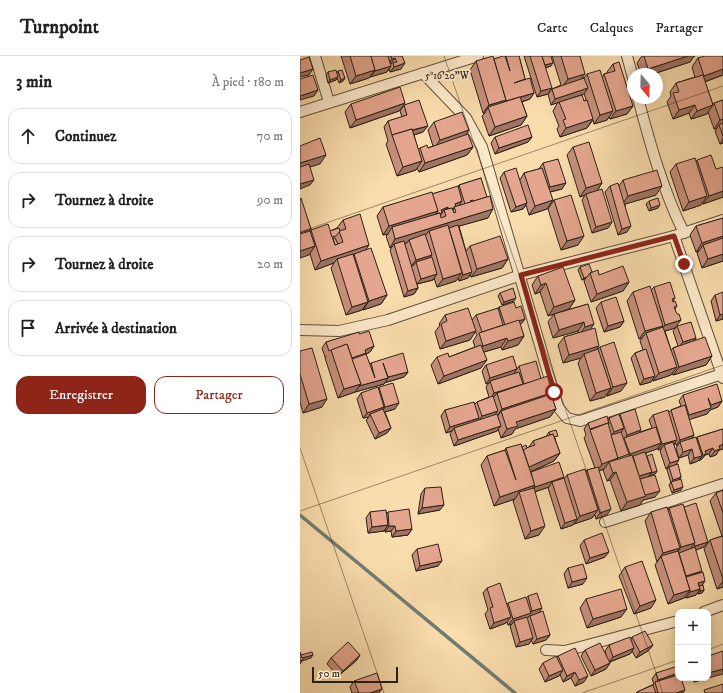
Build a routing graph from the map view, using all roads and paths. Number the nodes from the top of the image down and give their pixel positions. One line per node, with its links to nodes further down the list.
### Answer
1 (315, 56): 6 (street)
2 (478, 56): 5 (street)
3 (627, 56): 4 (street)
4 (630, 68)
5 (423, 73): 6 (street); 11 (street)
6 (329, 102): 8 (street)
7 (640, 104): 10 (street)
8 (300, 112)
9 (723, 220): 10 (street)
10 (679, 235): 11 (street); 13 (street)
11 (521, 275): 12 (street); 13 (street)
12 (300, 330)
13 (722, 376)
14 (723, 484): 15 (street)
15 (605, 522)
16 (723, 605): 17 (street)
17 (711, 609)
18 (675, 622): 19 (street)
19 (546, 650)

